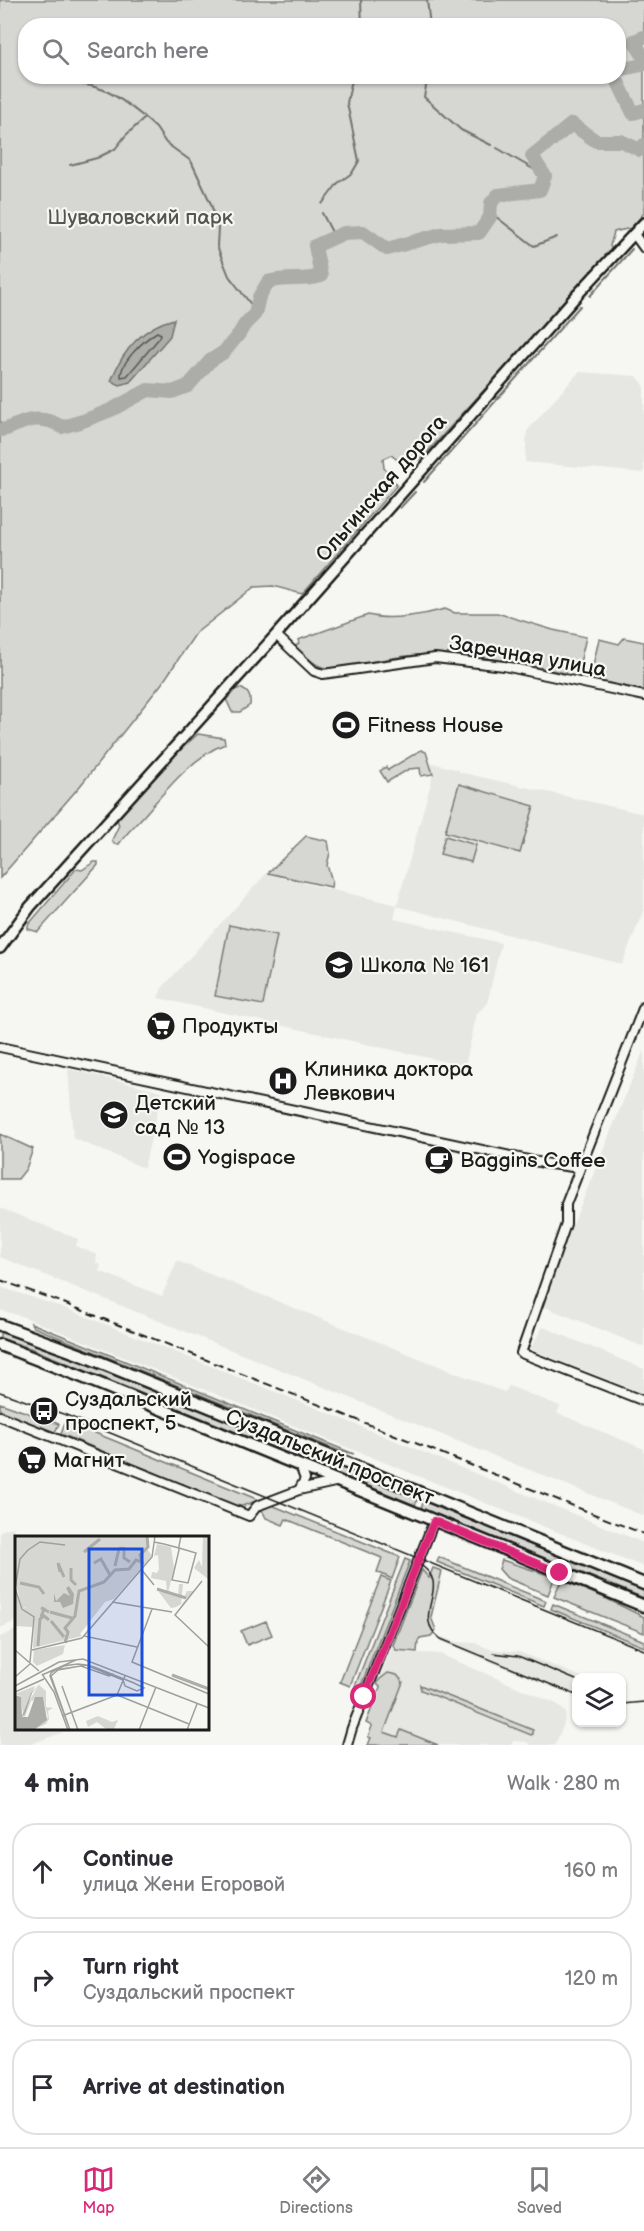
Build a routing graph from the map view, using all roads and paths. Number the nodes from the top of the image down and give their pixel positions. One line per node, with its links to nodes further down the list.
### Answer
1 (644, 223): 2 (street, Ольгинская дорога)
2 (633, 234): 3 (street); 4 (street, Ольгинская дорога)
3 (644, 248)
4 (276, 635): 5 (street, Заречная улица); 6 (street, Ольгинская дорога)
5 (644, 696)
6 (0, 948)
7 (644, 1006): 9 (street)
8 (0, 1047): 9 (street)
9 (580, 1168): 12 (street)
10 (0, 1325): 18 (main road, Суздальский проспект)
11 (0, 1345): 14 (main road, Суздальский проспект)
12 (644, 1401)
13 (0, 1416): 16 (street)
14 (300, 1466): 15 (main road, Суздальский проспект); 16 (street)
15 (336, 1482): 16 (street); 17 (main road, Суздальский проспект)
16 (299, 1490)
17 (434, 1521): 19 (main road, Суздальский проспект); 20 (street)
18 (644, 1584)
19 (644, 1606)
20 (347, 1745)

